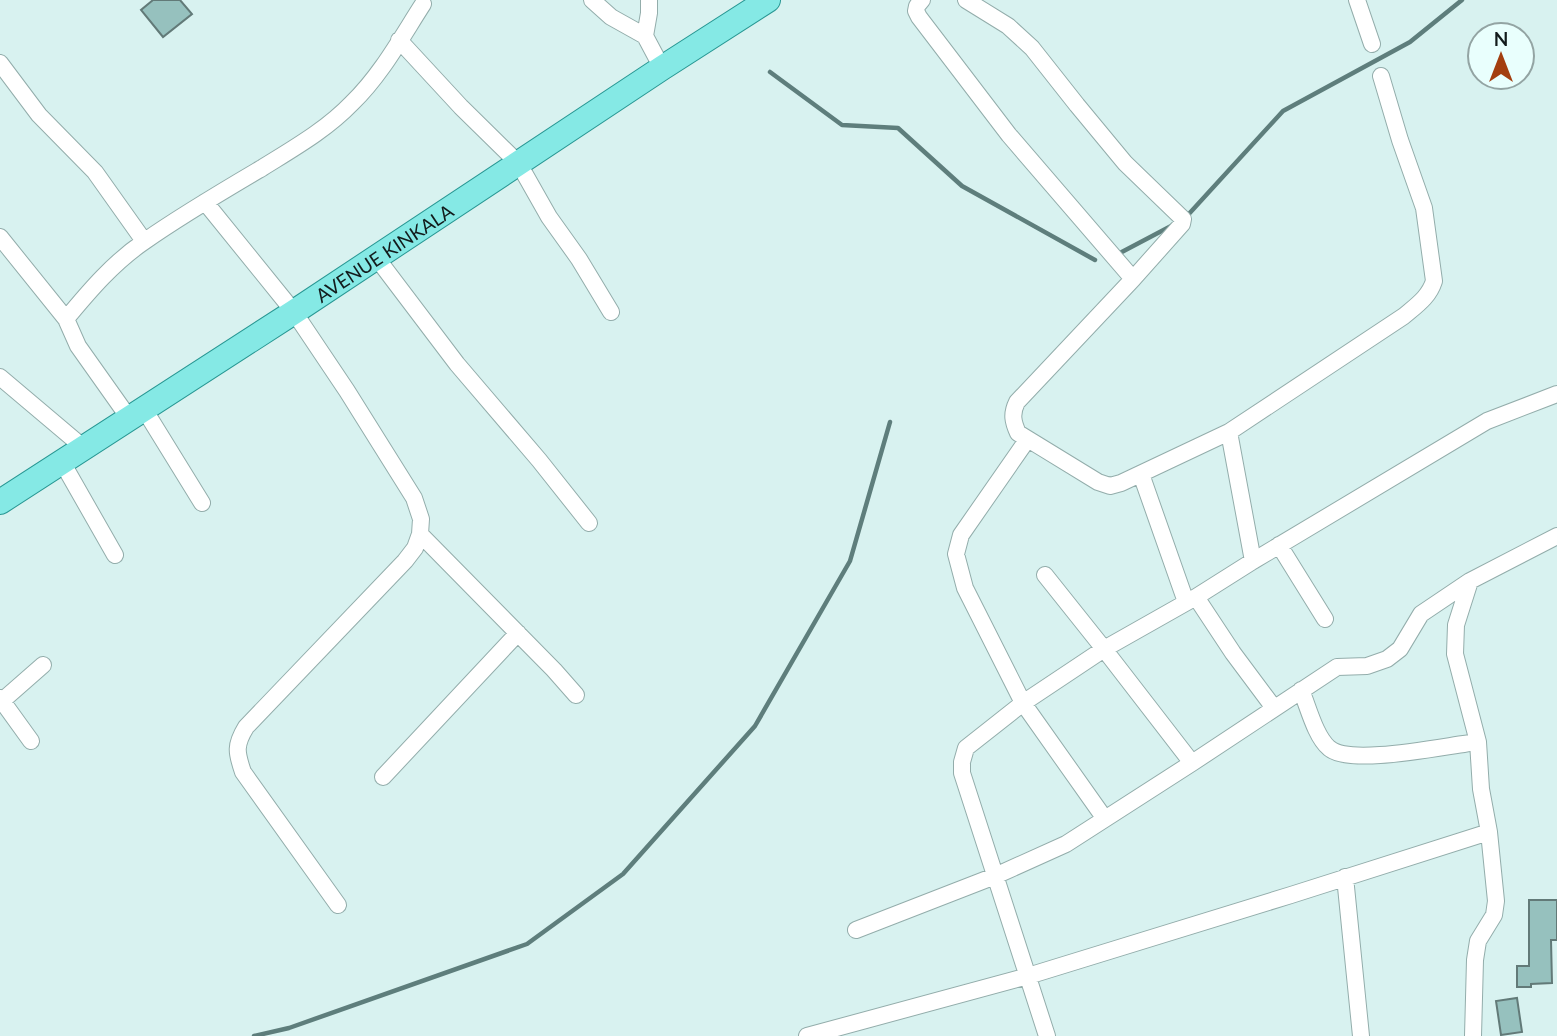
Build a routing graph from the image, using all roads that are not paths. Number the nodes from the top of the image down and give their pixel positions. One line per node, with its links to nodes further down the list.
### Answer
1 (592, 0): 8 (street)
2 (649, 0): 8 (street)
3 (768, 0): 12 (main road, AVENUE KINKALA)
4 (922, 0): 19 (street)
5 (966, 0): 19 (street)
6 (1357, 0): 10 (street)
7 (423, 1): 9 (street)
8 (645, 36): 12 (street)
9 (399, 40): 14 (street); 15 (street)
10 (1373, 44)
11 (0, 63): 17 (street)
12 (662, 68): 14 (main road, AVENUE KINKALA)
13 (1381, 76): 26 (street)
14 (519, 164): 18 (main road, AVENUE KINKALA); 21 (street)
15 (205, 202): 17 (street); 20 (street)
16 (0, 237): 22 (street)
17 (144, 241): 22 (street)
18 (376, 257): 20 (main road, AVENUE KINKALA); 33 (street)
19 (1133, 279): 27 (street)
20 (294, 312): 25 (main road, AVENUE KINKALA); 34 (street)
21 (611, 312)
22 (66, 319): 25 (street)
23 (0, 377): 28 (street)
24 (1557, 394): 36 (street)
25 (137, 414): 28 (main road, AVENUE KINKALA); 32 (street)
26 (1229, 432): 30 (street); 38 (street)
27 (1027, 440): 30 (street); 49 (street)
28 (84, 448): 29 (main road, AVENUE KINKALA)
29 (62, 462): 31 (main road, AVENUE KINKALA); 37 (street)
30 (1141, 474): 41 (street)
31 (0, 502)
32 (202, 503)
33 (589, 523)
34 (420, 534): 43 (street); 59 (street)
35 (1557, 536): 40 (street)
36 (1279, 545): 38 (street); 42 (street)
37 (115, 555)
38 (1253, 561): 41 (street)
39 (1045, 575): 44 (street)
40 (1470, 581): 46 (street); 52 (street)
41 (1191, 599): 44 (street); 50 (street)
42 (1325, 619)
43 (518, 633): 47 (street); 54 (street)
44 (1104, 649): 49 (street); 53 (street)
45 (43, 665): 48 (street)
46 (1301, 690): 50 (street); 52 (street)
47 (576, 695)
48 (1, 699): 51 (street)
49 (1023, 704): 55 (street); 57 (street)
50 (1274, 708): 53 (street)
51 (31, 741)
52 (1478, 742): 56 (street)
53 (1192, 763): 55 (street)
54 (383, 777)
55 (1105, 819): 57 (street)
56 (1489, 832): 58 (street); 65 (street)
57 (995, 876): 60 (street); 61 (street)
58 (1346, 877): 61 (street); 64 (street)
59 (338, 905)
60 (856, 930)
61 (1028, 976): 62 (street); 63 (street)
62 (807, 1036)
63 (1047, 1036)
64 (1361, 1036)
65 (1474, 1036)

